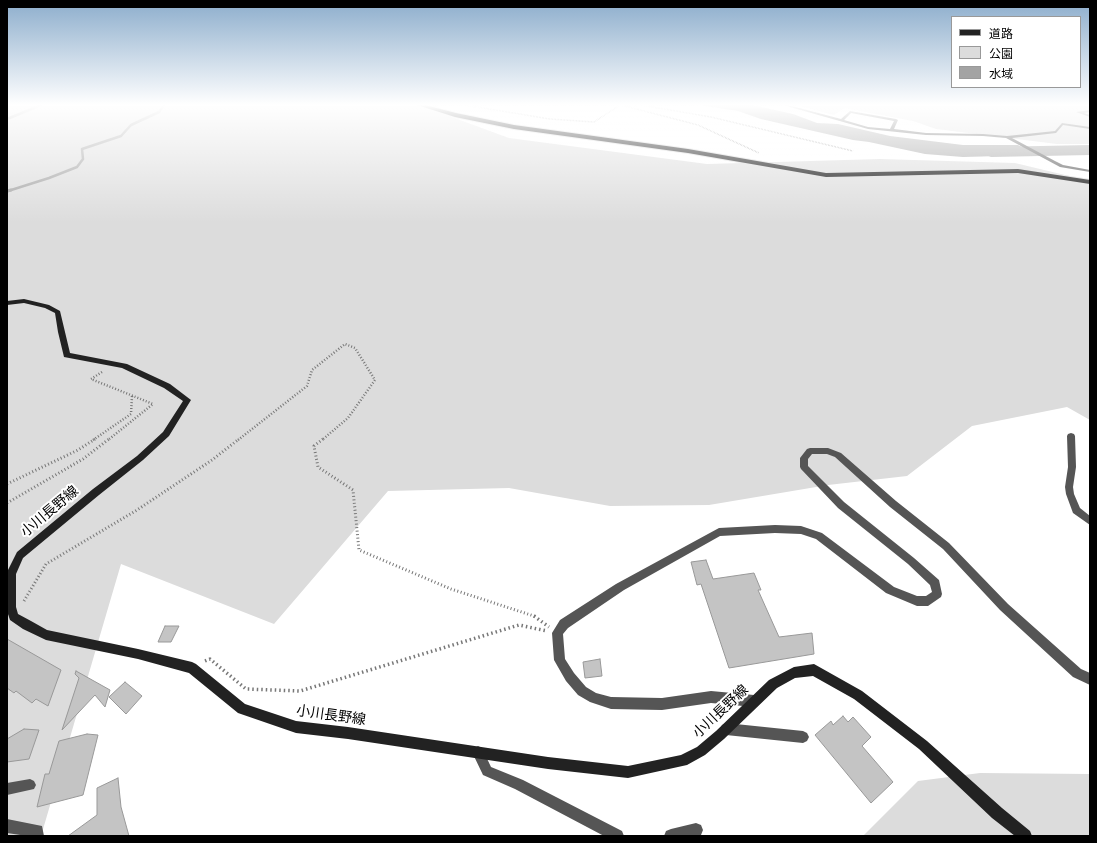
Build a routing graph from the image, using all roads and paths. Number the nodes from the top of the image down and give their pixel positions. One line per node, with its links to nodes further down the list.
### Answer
1 (640, 144): 8 (highway)
2 (742, 144): 6 (path)
3 (824, 144): 5 (path)
4 (1019, 144): 7 (street)
5 (854, 152)
6 (763, 154)
7 (1090, 171)
8 (1090, 182)
9 (7, 303): 10 (main road, 小川長野線)
10 (114, 364): 11 (path); 16 (main road, 小川長野線)
11 (132, 396): 13 (path); 14 (path)
12 (1071, 436): 15 (street)
13 (7, 484)
14 (7, 503)
15 (1090, 522)
16 (9, 582): 17 (main road, 小川長野線)
17 (14, 617): 18 (path); 19 (main road, 小川長野線)
18 (557, 634): 19 (path); 20 (street); 21 (street)
19 (192, 668): 24 (main road, 小川長野線)
20 (1090, 679)
21 (754, 701): 22 (main road, 小川長野線); 32 (main road, 小川長野線)
22 (726, 729): 23 (street); 24 (main road, 小川長野線)
23 (803, 737)
24 (478, 752): 30 (street)
25 (30, 785): 26 (street)
26 (7, 789)
27 (7, 826): 29 (street)
28 (696, 830): 31 (street)
29 (37, 836)
30 (617, 836)
31 (671, 836)
32 (1025, 836)

